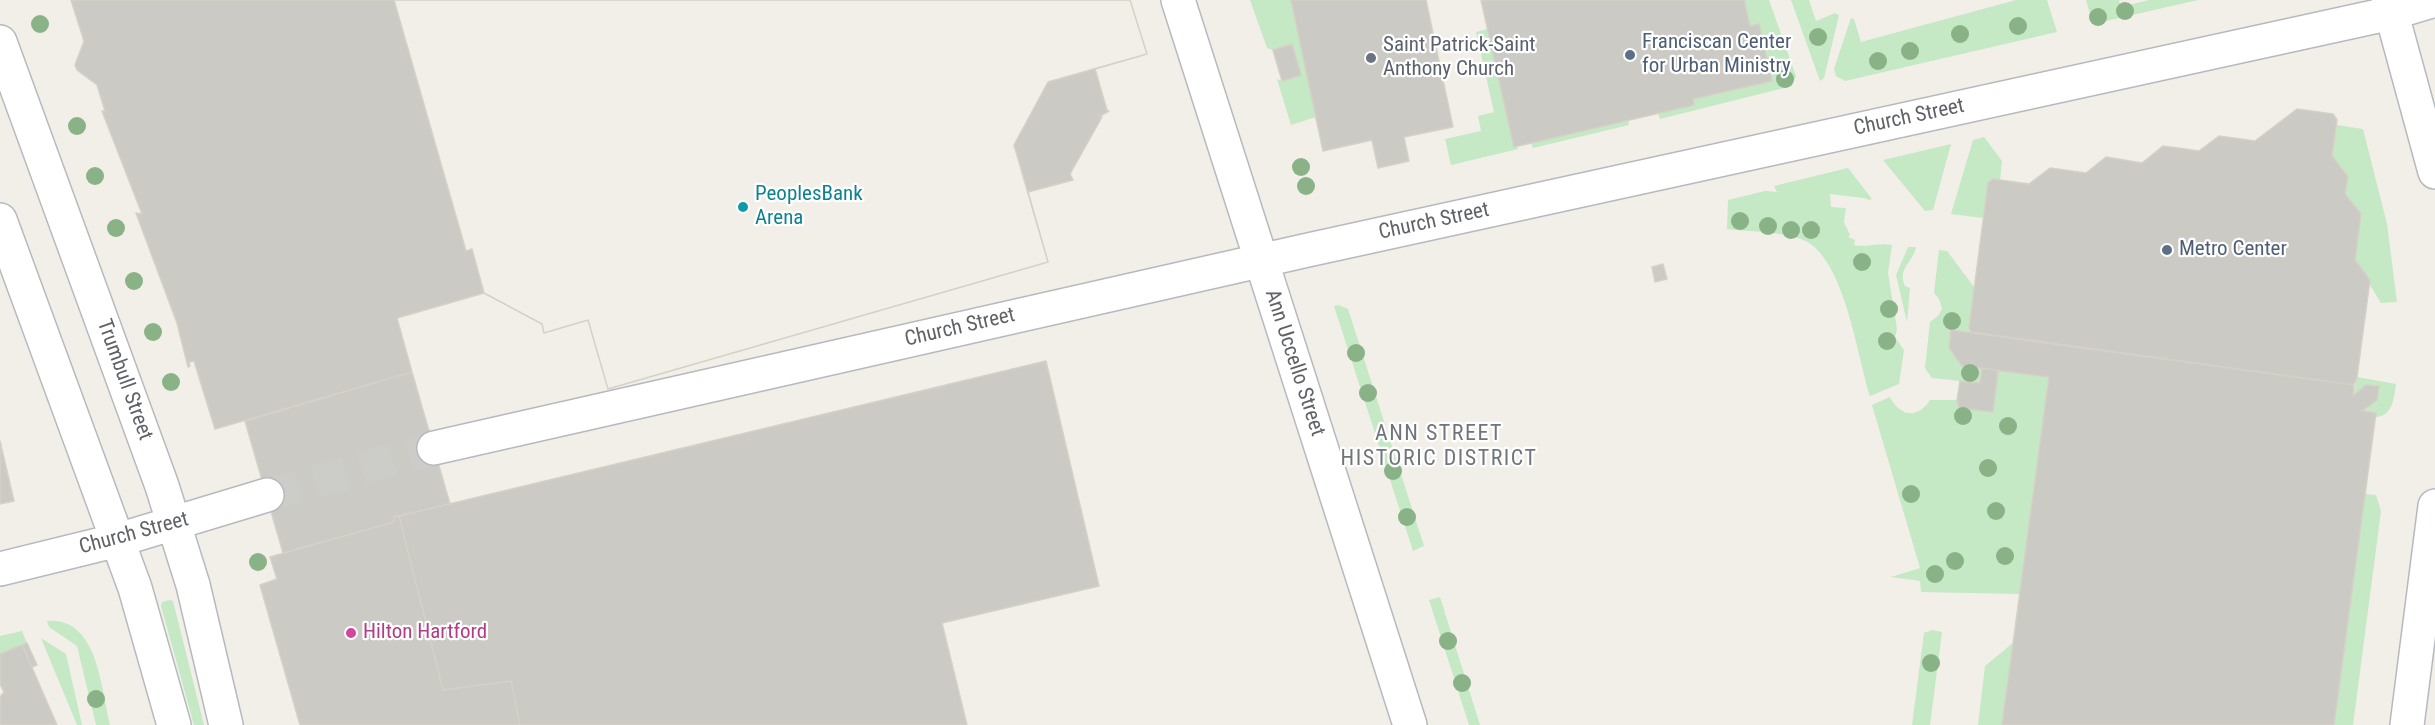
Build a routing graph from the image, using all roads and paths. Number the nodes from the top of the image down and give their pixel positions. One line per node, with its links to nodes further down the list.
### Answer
1 (1178, 0): 7 (street, Ann Uccello Street)
2 (2435, 0): 3 (street, Church Street)
3 (2390, 7): 5 (street); 7 (street, Church Street)
4 (0, 42): 11 (street, Trumbull Street)
5 (2435, 172)
6 (0, 220): 12 (street)
7 (1261, 261): 8 (street, Church Street); 16 (street, Ann Uccello Street)
8 (434, 448)
9 (267, 495): 11 (street, Church Street)
10 (2435, 507): 17 (street)
11 (174, 523): 12 (street, Church Street); 15 (street, Trumbull Street)
12 (118, 540): 13 (street, Church Street); 14 (street)
13 (0, 569)
14 (174, 725)
15 (226, 725)
16 (1410, 725)
17 (2407, 725)

